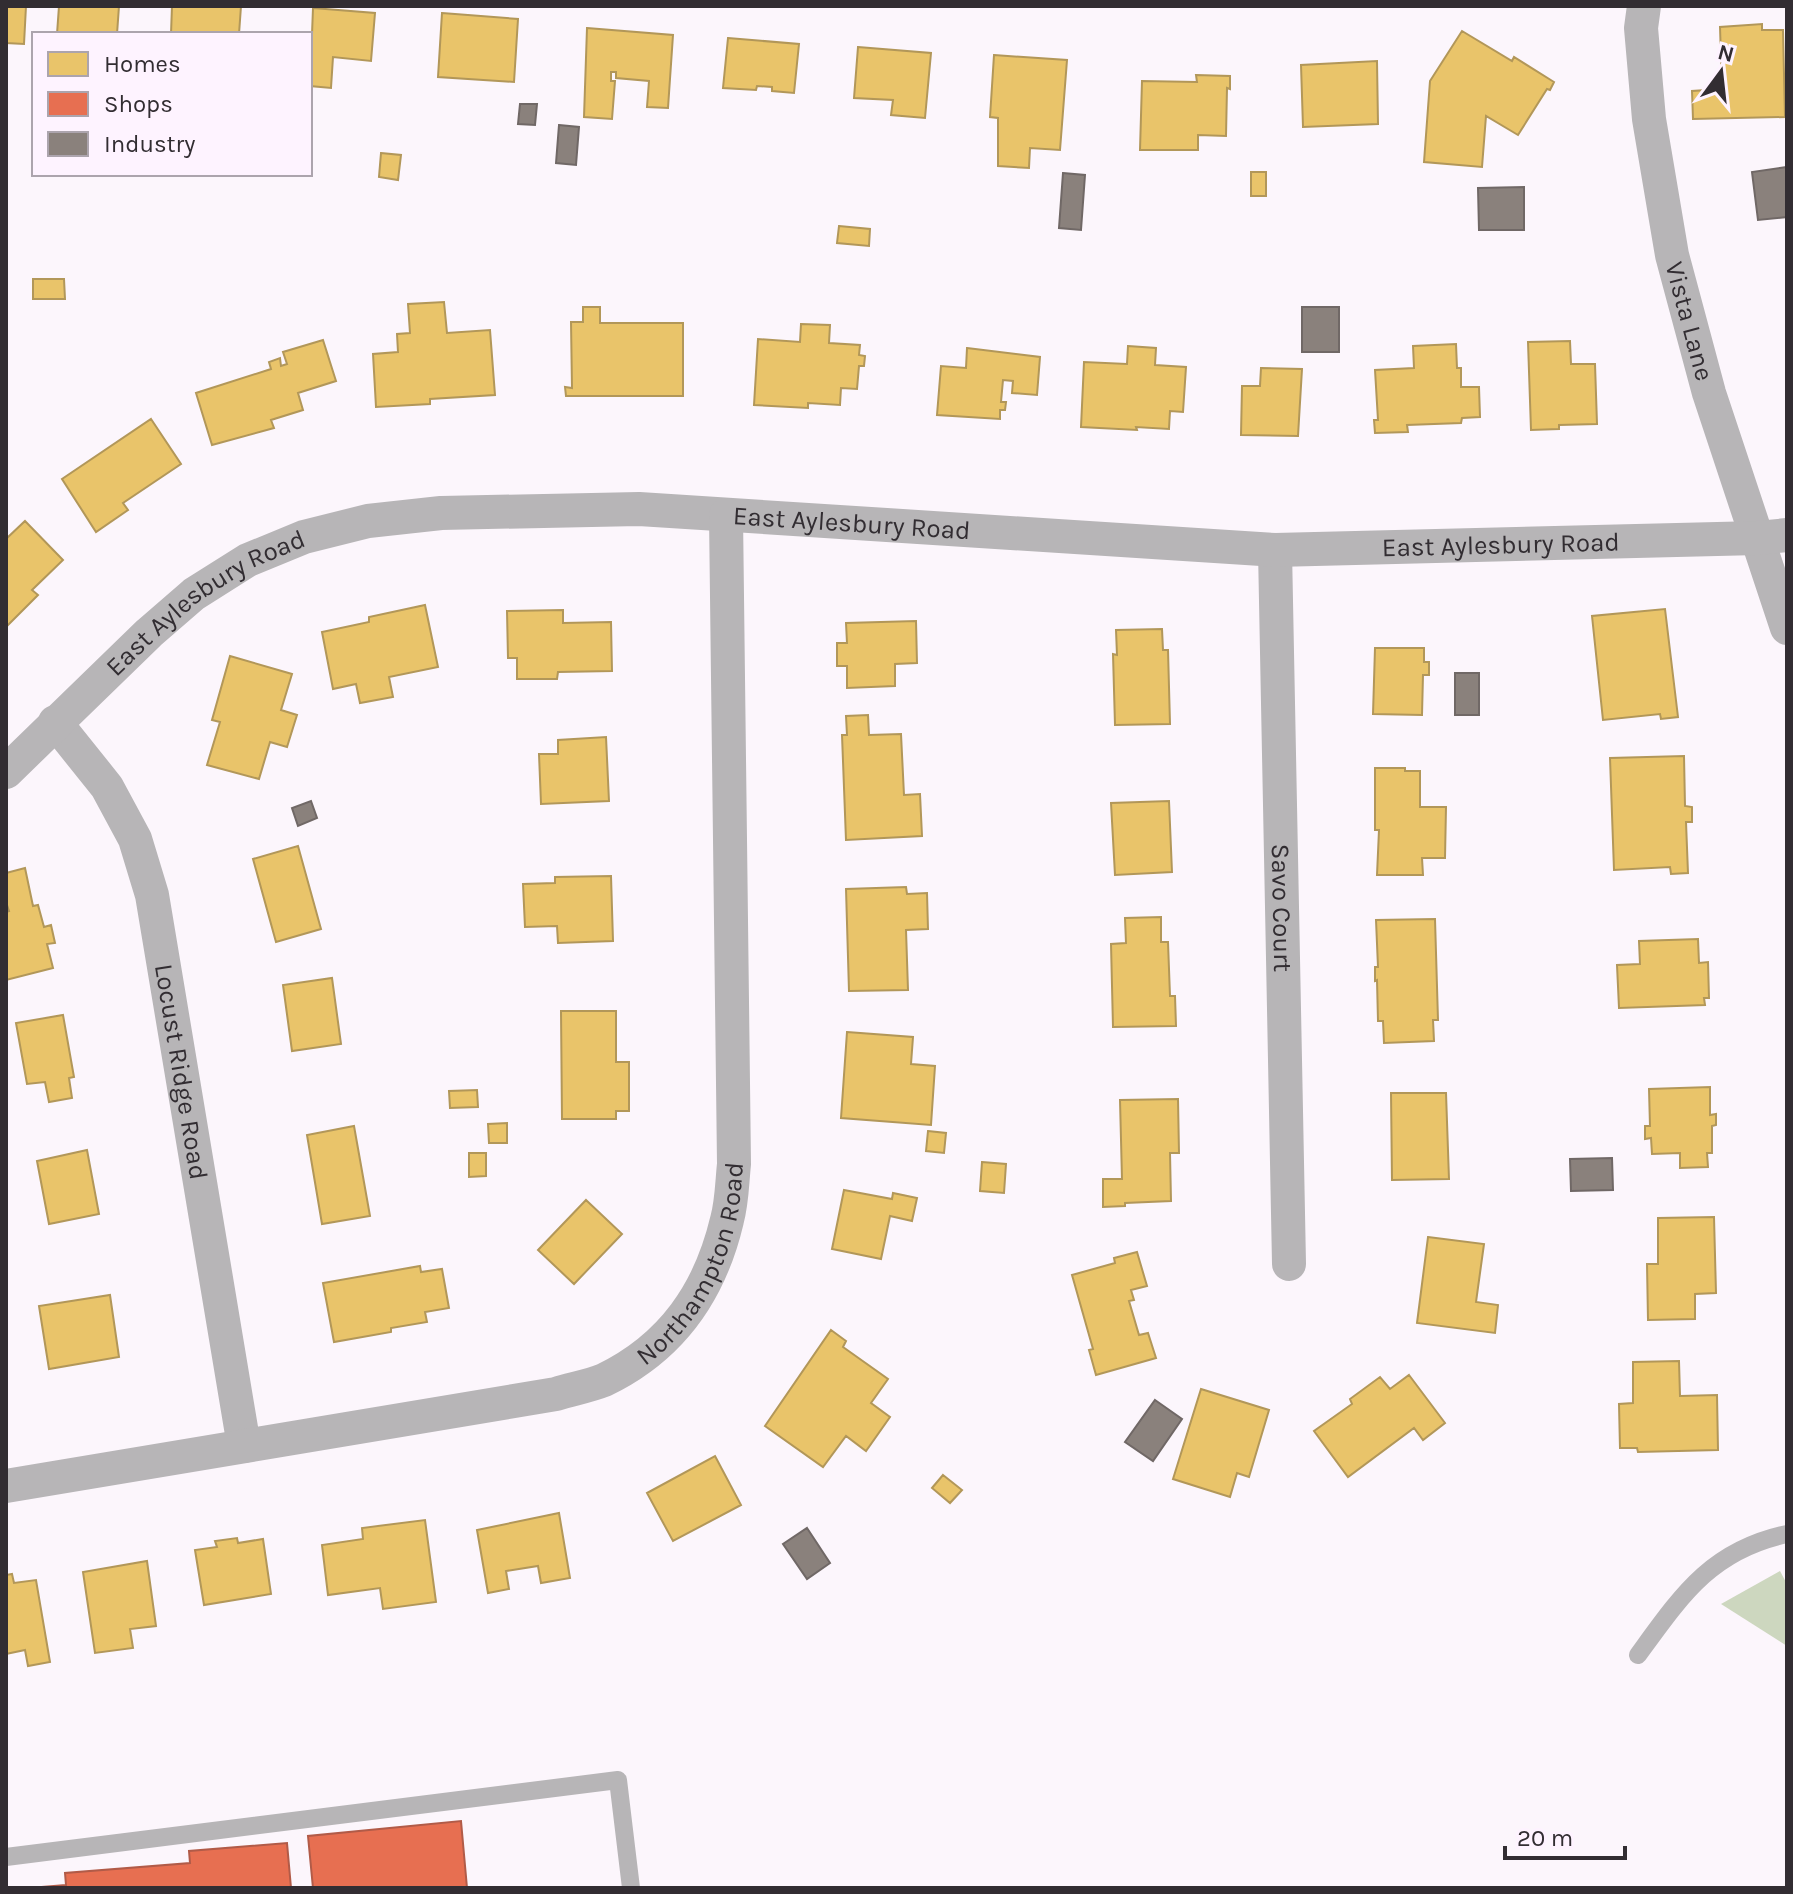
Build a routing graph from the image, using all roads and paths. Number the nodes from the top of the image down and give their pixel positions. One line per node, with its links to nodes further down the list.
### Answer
1 (1644, 6): 3 (street, Vista Lane)
2 (726, 515): 4 (street, East Aylesbury Road); 6 (street, East Aylesbury Road); 9 (street, Northampton Road)
3 (1772, 536): 4 (street, East Aylesbury Road); 5 (street, Vista Lane)
4 (1275, 550): 8 (street, Savo Court)
5 (1787, 628)
6 (55, 722): 7 (street, East Aylesbury Road); 9 (street, Locust Ridge Road)
7 (6, 772)
8 (1289, 1264)
9 (244, 1446): 10 (street, Northampton Road)
10 (6, 1486)
11 (1787, 1534): 12 (lane)
12 (1638, 1655)
13 (6, 1857): 14 (lane)
14 (631, 1888)

